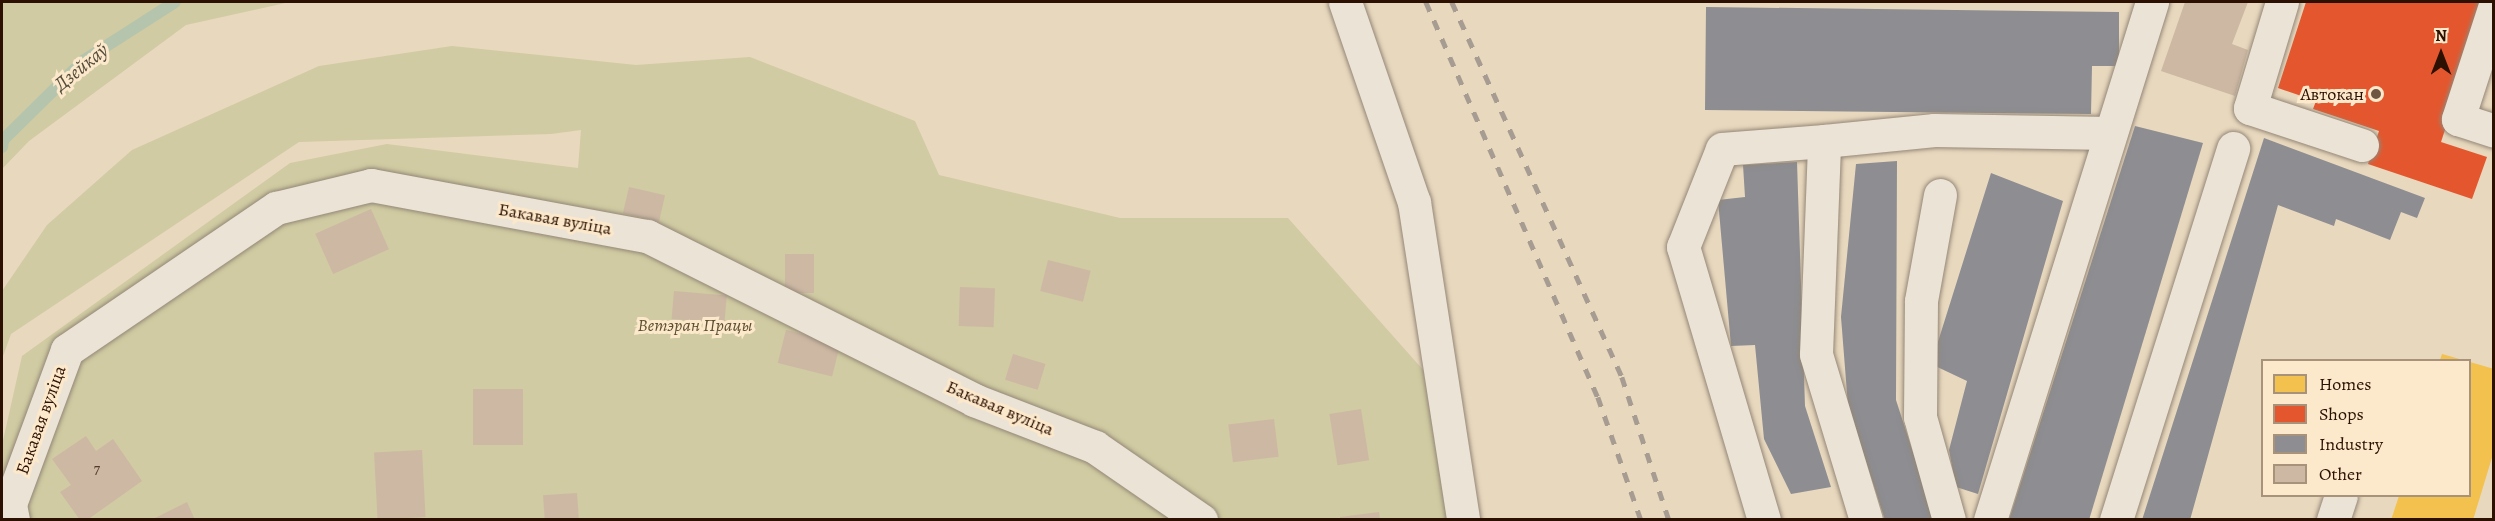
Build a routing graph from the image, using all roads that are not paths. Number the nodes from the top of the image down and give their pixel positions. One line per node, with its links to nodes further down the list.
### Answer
1 (1345, 2): 14 (street)
2 (2152, 2): 6 (street)
3 (2282, 2): 8 (street)
4 (2493, 8): 5 (street)
5 (2493, 131)
6 (2110, 133): 7 (street); 18 (street)
7 (1824, 141): 15 (street); 16 (street)
8 (2362, 145)
9 (2233, 148): 19 (street)
10 (1940, 195): 17 (street)
11 (2339, 497): 20 (street)
12 (12, 519): 13 (street, Бакавая вуліца)
13 (1201, 519)
14 (1463, 519)
15 (1764, 519)
16 (1866, 519)
17 (1949, 519)
18 (1990, 519)
19 (2116, 519)
20 (2333, 519)

